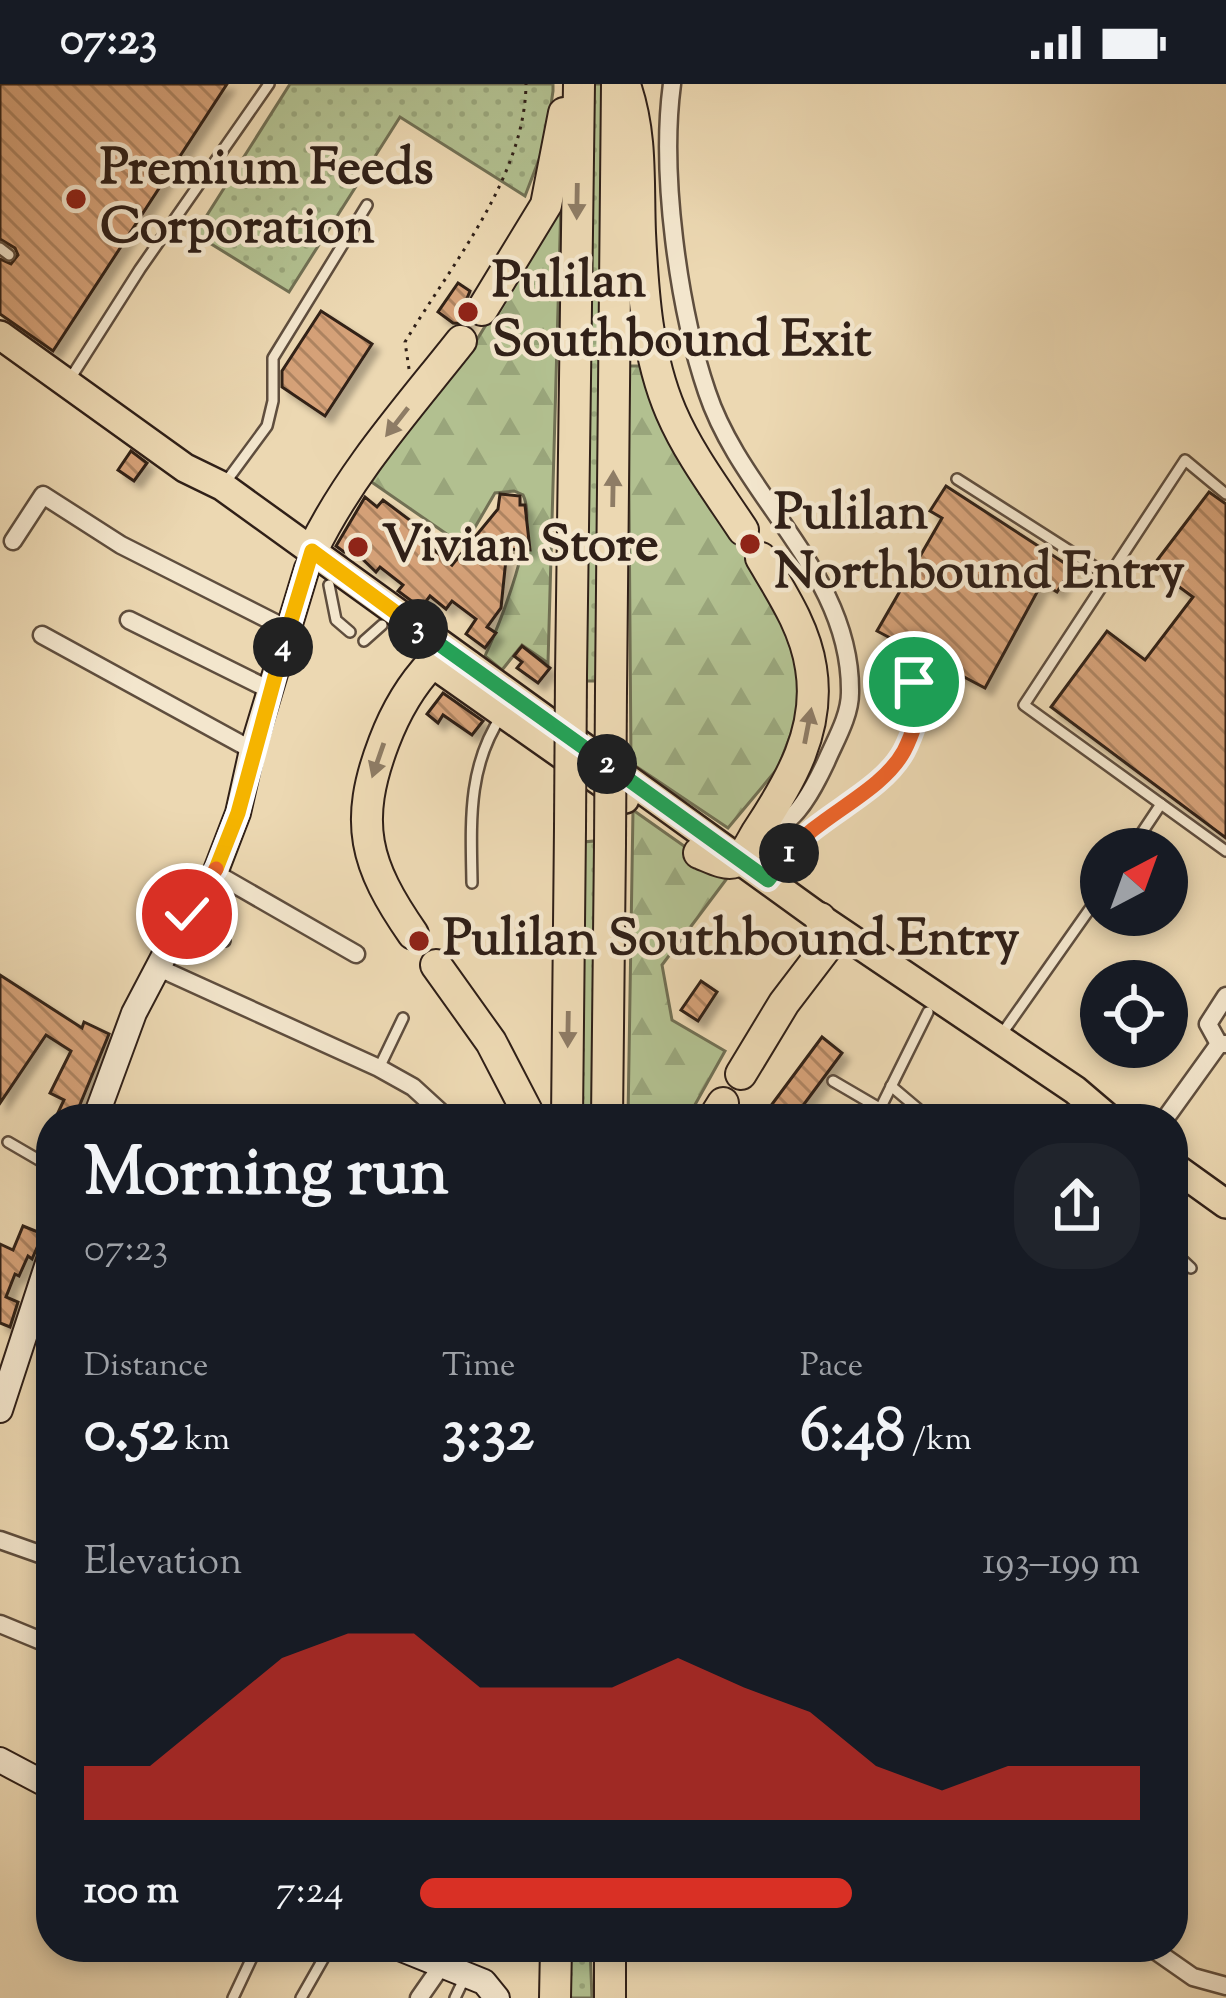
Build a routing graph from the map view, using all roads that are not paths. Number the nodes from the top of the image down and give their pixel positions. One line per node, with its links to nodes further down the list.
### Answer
1 (269, 84): 9 (lane)
2 (574, 84): 6 (highway); 57 (highway, one-way to 57, bridge)
3 (621, 84): 13 (highway); 58 (highway, one-way to 3, bridge)
4 (672, 84): 30 (street)
5 (367, 206): 11 (lane)
6 (482, 310)
7 (0, 335): 9 (main road)
8 (461, 341): 16 (highway, one-way to 16)
9 (67, 384): 11 (main road)
10 (957, 478): 17 (lane)
11 (216, 487): 16 (main road)
12 (1226, 494): 17 (lane)
13 (743, 530)
14 (14, 541): 19 (street)
15 (760, 557): 30 (highway, one-way to 15)
16 (316, 568): 19 (street); 20 (lane); 22 (main road); 23 (main road)
17 (1109, 576): 28 (lane)
18 (129, 620): 25 (street)
19 (289, 630): 25 (street)
20 (350, 632)
21 (42, 635): 27 (street)
22 (431, 663): 23 (highway); 26 (main road); 40 (highway, one-way to 40)
23 (468, 666): 33 (main road)
24 (894, 677): 35 (lane)
25 (270, 690): 27 (street)
26 (502, 714): 32 (main road); 36 (lane)
27 (252, 750): 34 (street)
28 (1161, 804): 29 (lane); 31 (lane)
29 (1145, 828)
30 (758, 830): 33 (highway)
31 (1226, 851)
32 (699, 853): 33 (highway); 39 (main road)
33 (740, 858): 35 (main road)
34 (214, 873): 37 (street); 42 (street)
35 (768, 880): 39 (main road)
36 (472, 883)
37 (187, 914): 41 (lane); 44 (street)
38 (1080, 923): 48 (lane)
39 (825, 931): 46 (main road); 48 (main road); 51 (highway)
40 (413, 934)
41 (225, 941)
42 (356, 954)
43 (436, 965): 56 (highway)
44 (159, 968): 50 (street); 54 (street)
45 (1226, 996): 49 (street)
46 (928, 1012): 53 (lane); 62 (main road)
47 (403, 1018): 50 (lane)
48 (998, 1040): 63 (main road)
49 (1222, 1044): 64 (street)
50 (380, 1068): 55 (street)
51 (741, 1074)
52 (833, 1081): 59 (lane)
53 (891, 1086): 60 (lane); 61 (lane)
54 (100, 1104)
55 (431, 1104)
56 (523, 1104)
57 (567, 1104)
58 (607, 1104)
59 (864, 1104)
60 (883, 1104)
61 (912, 1104)
62 (1071, 1104)
63 (1091, 1104)
64 (1176, 1104)
65 (8, 1142): 66 (lane)
66 (36, 1158)
67 (1188, 1181): 68 (main road)
68 (1226, 1204)
69 (1188, 1265): 70 (lane)
70 (1191, 1268)
71 (36, 1304): 72 (street)
72 (26, 1338): 73 (street)
73 (0, 1410)
74 (0, 1540): 75 (street)
75 (36, 1553)
76 (0, 1624): 77 (street)
77 (36, 1639)
78 (0, 1760): 79 (street)
79 (36, 1779)
80 (250, 1962): 89 (lane)
81 (321, 1962): 90 (lane)
82 (434, 1962): 86 (street)
83 (556, 1962): 94 (highway)
84 (610, 1962): 95 (highway)
85 (1172, 1962): 88 (street)
86 (442, 1965): 87 (street); 91 (street)
87 (467, 1974): 92 (lane); 93 (street)
88 (1226, 1986)
89 (233, 1998)
90 (301, 1998)
91 (419, 1998)
92 (454, 1998)
93 (496, 1998)
94 (556, 1998)
95 (610, 1998)

